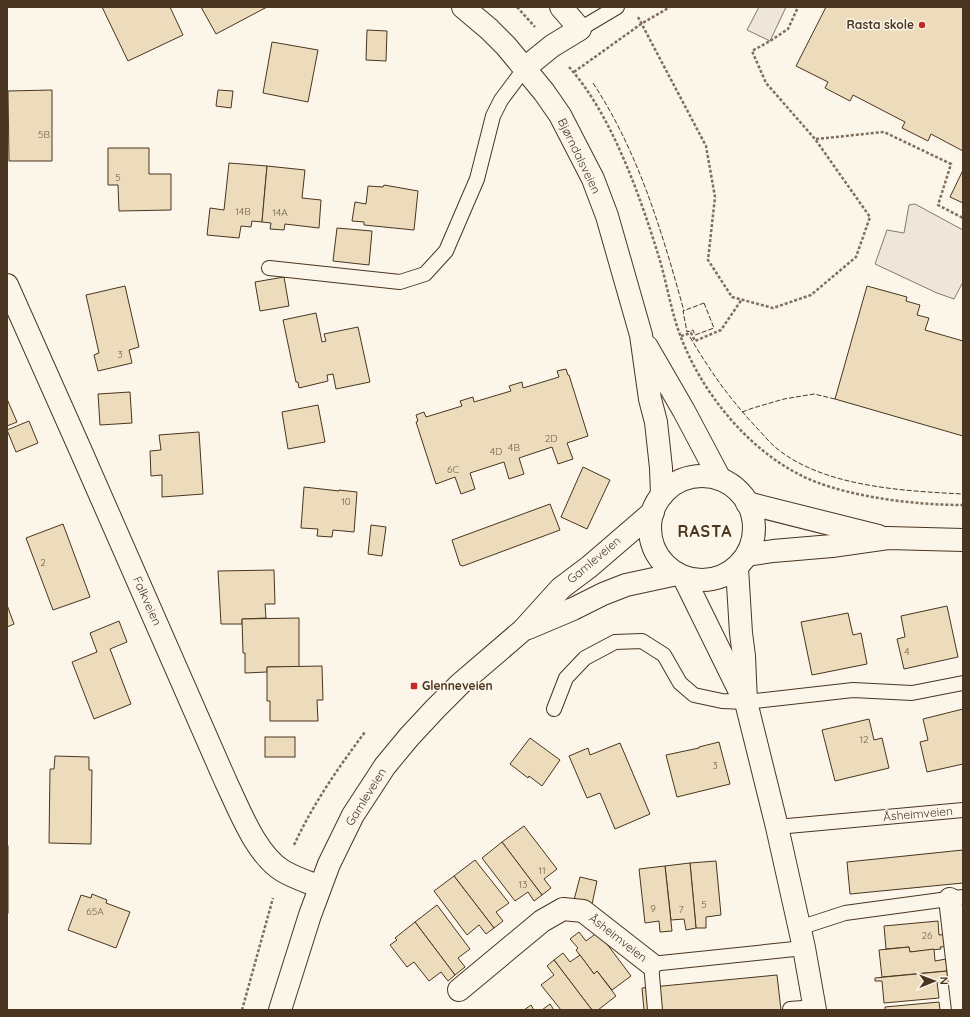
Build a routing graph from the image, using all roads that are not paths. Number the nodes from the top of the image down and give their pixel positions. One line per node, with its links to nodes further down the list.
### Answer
1 (463, 7): 5 (street, Bjørndalsveien)
2 (561, 7): 4 (street)
3 (617, 7): 4 (lane)
4 (580, 29): 5 (street)
5 (525, 68): 6 (lane); 8 (street, Bjørndalsveien)
6 (269, 268)
7 (7, 285): 22 (street, Falkveien)
8 (640, 335): 9 (street, Bjørndalsveien); 11 (street, Bjørndalsveien)
9 (720, 479): 10 (street, Gamleveien); 11 (street, Gamleveien)
10 (748, 503): 12 (street, Gamleveien); 14 (street, Gamleveien)
11 (657, 504): 15 (street); 16 (street, Gamleveien)
12 (888, 538): 13 (street, Gamleveien); 14 (street, Gamleveien)
13 (963, 540)
14 (742, 561): 15 (street, Gamleveien); 18 (street)
15 (681, 576): 16 (street, Gamleveien); 18 (street)
16 (524, 630): 22 (street, Gamleveien)
17 (963, 683): 18 (lane)
18 (746, 702): 19 (lane); 21 (street)
19 (554, 709)
20 (963, 810): 21 (lane, Åsheimveien)
21 (778, 827): 24 (street)
22 (320, 887): 28 (street, Gamleveien)
23 (956, 898): 24 (lane, Åsheimveien); 31 (street)
24 (802, 938): 25 (lane, Åsheimveien); 27 (street)
25 (651, 964): 26 (street, Åsheimveien); 29 (lane)
26 (459, 990)
27 (815, 1008): 30 (lane)
28 (280, 1010)
29 (654, 1010)
30 (790, 1010)
31 (963, 1010)

